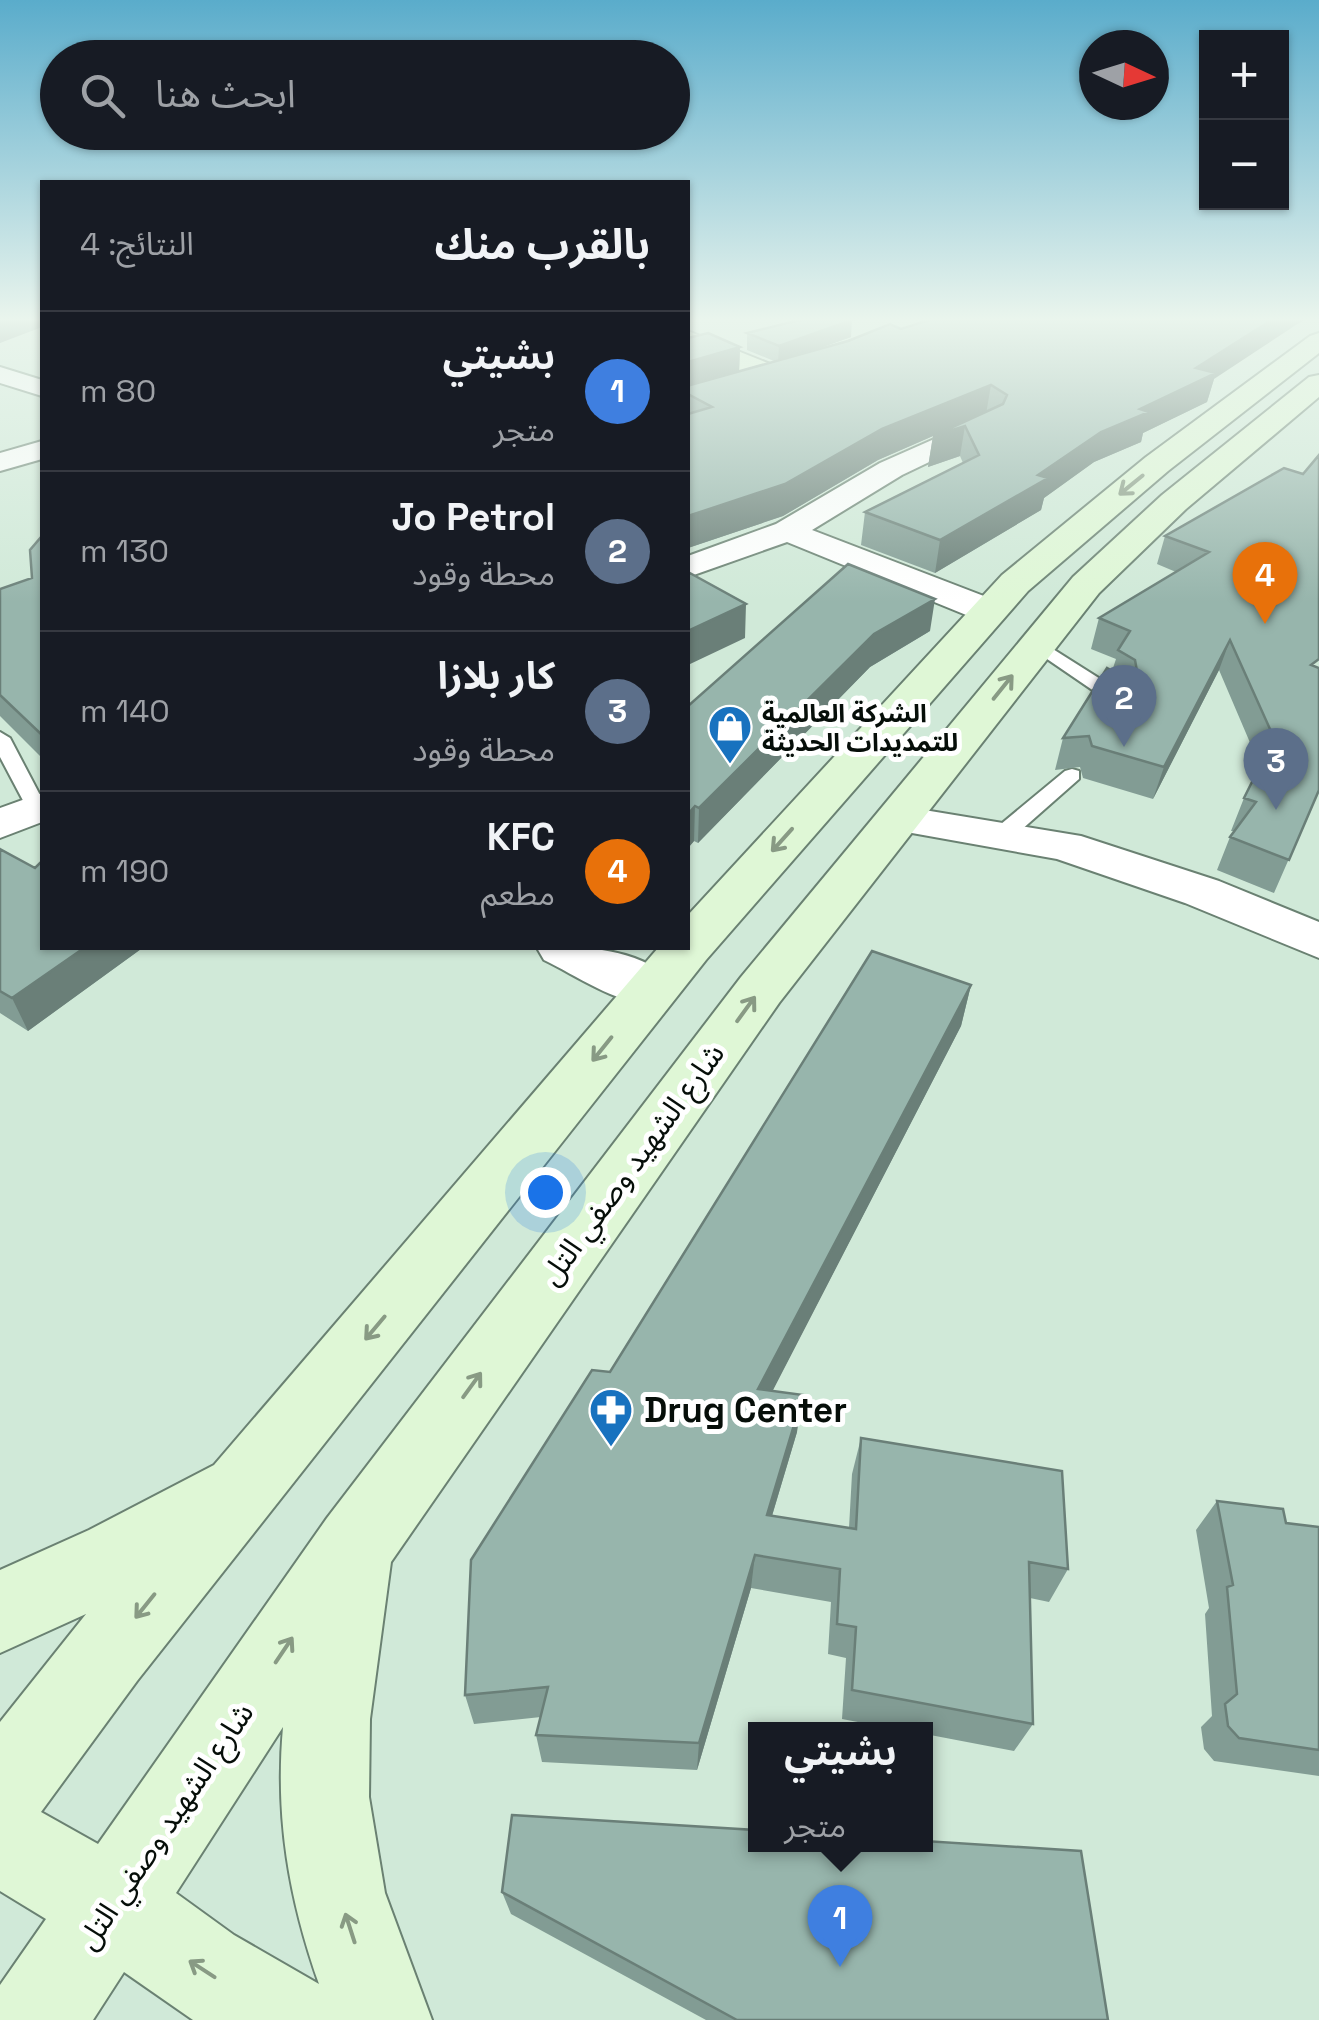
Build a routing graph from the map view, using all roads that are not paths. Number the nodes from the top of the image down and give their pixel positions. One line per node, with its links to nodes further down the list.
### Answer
1 (1226, 413): 8 (main road, one-way to 8)
2 (1284, 413): 9 (main road, شارع الشهيد وصفي التل)
3 (984, 424): 6 (street)
4 (40, 451): 5 (street)
5 (0, 462)
6 (788, 531): 7 (street); 8 (street)
7 (690, 566)
8 (989, 611): 17 (main road, one-way to 17)
9 (1037, 644): 10 (lane); 14 (main road, شارع الشهيد وصفي التل, one-way to 9)
10 (1117, 698)
11 (0, 738): 13 (lane)
12 (1072, 775): 15 (lane)
13 (27, 813)
14 (900, 818): 15 (street); 21 (main road, شارع الشهيد وصفي التل, one-way to 14)
15 (1003, 834): 16 (street)
16 (1319, 941)
17 (690, 944)
18 (579, 950): 19 (street)
19 (675, 961): 20 (main road, one-way to 20)
20 (243, 1486): 22 (main road); 23 (main road, one-way to 23)
21 (355, 1546): 25 (main road, شارع الشهيد وصفي التل, one-way to 21); 28 (main road, one-way to 21)
22 (0, 1612)
23 (0, 1793)
24 (0, 1839): 25 (main road)
25 (111, 1904): 26 (main road, شارع الشهيد وصفي التل); 27 (main road, one-way to 25)
26 (35, 2020)
27 (285, 2020)
28 (382, 2020)

